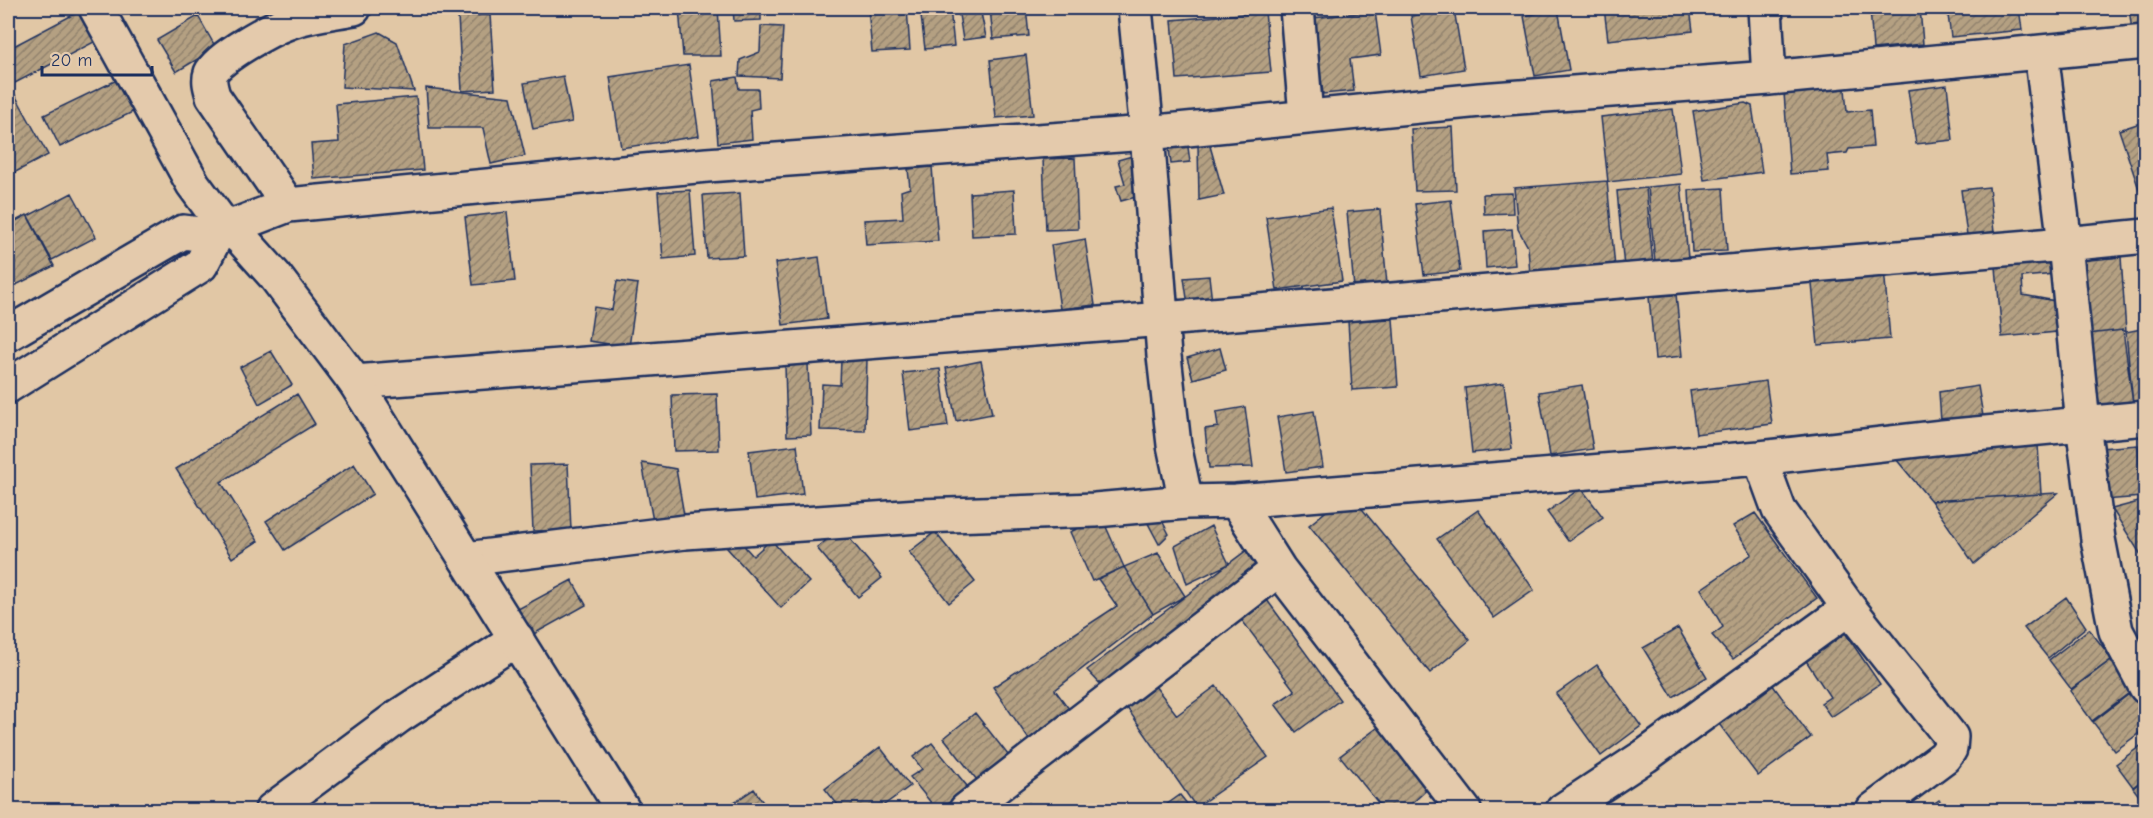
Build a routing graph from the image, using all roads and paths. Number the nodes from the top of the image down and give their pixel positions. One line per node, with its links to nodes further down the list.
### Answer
1 (96, 8): 12 (street)
2 (354, 8): 11 (street)
3 (1135, 8): 10 (street)
4 (1297, 8): 9 (street)
5 (1765, 8): 8 (street)
6 (2145, 42): 7 (street)
7 (2041, 52): 8 (street); 14 (street)
8 (1769, 78): 9 (street)
9 (1306, 116): 10 (street)
10 (1147, 133): 11 (street); 15 (street)
11 (288, 206): 12 (street)
12 (222, 232): 16 (street); 17 (street); 18 (street)
13 (2145, 236): 14 (street)
14 (2065, 244): 15 (street); 20 (street)
15 (1163, 319): 17 (street); 23 (street)
16 (8, 334)
17 (354, 382): 24 (street)
18 (8, 386)
19 (2145, 418): 20 (street)
20 (2083, 424): 21 (street); 28 (street)
21 (1760, 458): 22 (street); 26 (street)
22 (1236, 501): 23 (street); 25 (street)
23 (1186, 502): 24 (street)
24 (466, 559): 27 (street)
25 (1279, 570): 31 (street); 32 (street)
26 (1848, 608): 33 (street); 34 (street)
27 (517, 639): 29 (street); 30 (street)
28 (2145, 687)
29 (272, 810)
30 (623, 810)
31 (966, 810)
32 (1464, 810)
33 (1563, 810)
34 (1873, 810)

